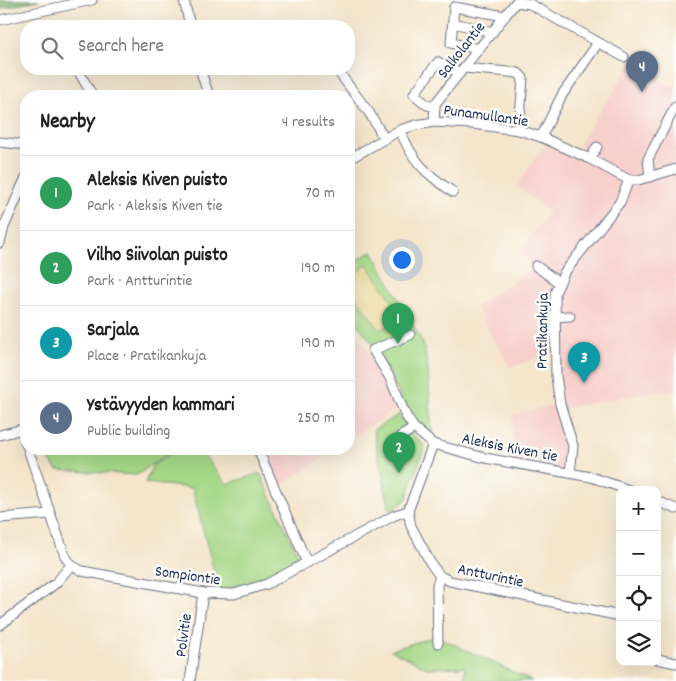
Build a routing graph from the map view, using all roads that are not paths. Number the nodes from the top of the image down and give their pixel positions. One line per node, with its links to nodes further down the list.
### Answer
1 (92, 0): 5 (street)
2 (184, 0): 6 (street)
3 (520, 1): 4 (street, Salkolantie); 9 (street)
4 (505, 16): 7 (street); 8 (street, Salkolantie)
5 (0, 20)
6 (189, 20)
7 (453, 22): 8 (street); 10 (street)
8 (493, 32): 10 (street, Salkolantie)
9 (598, 43): 11 (street); 26 (street)
10 (479, 49): 12 (street, Salkolantie)
11 (624, 58)
12 (462, 71): 21 (street, Salkolantie); 21 (street); 24 (street)
13 (81, 75): 16 (street)
14 (202, 75): 17 (street)
15 (341, 75): 18 (street)
16 (90, 90)
17 (207, 90)
18 (352, 90)
19 (355, 94): 25 (street)
20 (675, 106): 33 (street)
21 (435, 107): 22 (street)
22 (434, 122): 23 (street, Punamullantie); 24 (street, Punamullantie)
23 (400, 130): 25 (street, Punamullantie); 36 (street)
24 (519, 130): 26 (street, Punamullantie)
25 (384, 138): 30 (street, Punamullantie)
26 (541, 138): 31 (street, Punamullantie)
27 (0, 142): 28 (street)
28 (20, 144)
29 (597, 147): 31 (street)
30 (355, 155)
31 (590, 159): 34 (street, Punamullantie)
32 (676, 169): 33 (street)
33 (650, 177): 34 (street)
34 (629, 180): 39 (street, Pratikankuja)
35 (20, 191): 37 (street)
36 (454, 192)
37 (0, 243)
38 (536, 266): 39 (street)
39 (558, 282): 41 (street, Pratikankuja)
40 (570, 316): 41 (street)
41 (554, 317): 50 (street, Pratikankuja)
42 (410, 335): 43 (street, Aleksis Kiven tie)
43 (414, 428): 46 (street); 47 (street, Aleksis Kiven tie)
44 (20, 429): 45 (street)
45 (0, 435)
46 (400, 437)
47 (433, 444): 50 (street, Aleksis Kiven tie); 54 (street)
48 (30, 455): 55 (street)
49 (259, 455): 57 (street)
50 (570, 473): 51 (street, Aleksis Kiven tie)
51 (617, 486)
52 (661, 503): 53 (street)
53 (676, 509)
54 (408, 511): 57 (street, Sompiontie); 59 (street, Antturintie)
55 (50, 514): 56 (street); 58 (street)
56 (0, 518)
57 (307, 563): 60 (street, Sompiontie)
58 (71, 565): 60 (street, Sompiontie); 62 (street)
59 (440, 576): 61 (street, Antturintie); 63 (street)
60 (203, 593): 66 (street, Polvitie)
61 (616, 615)
62 (0, 625)
63 (438, 643)
64 (661, 660): 65 (street)
65 (676, 663)
66 (190, 681)

